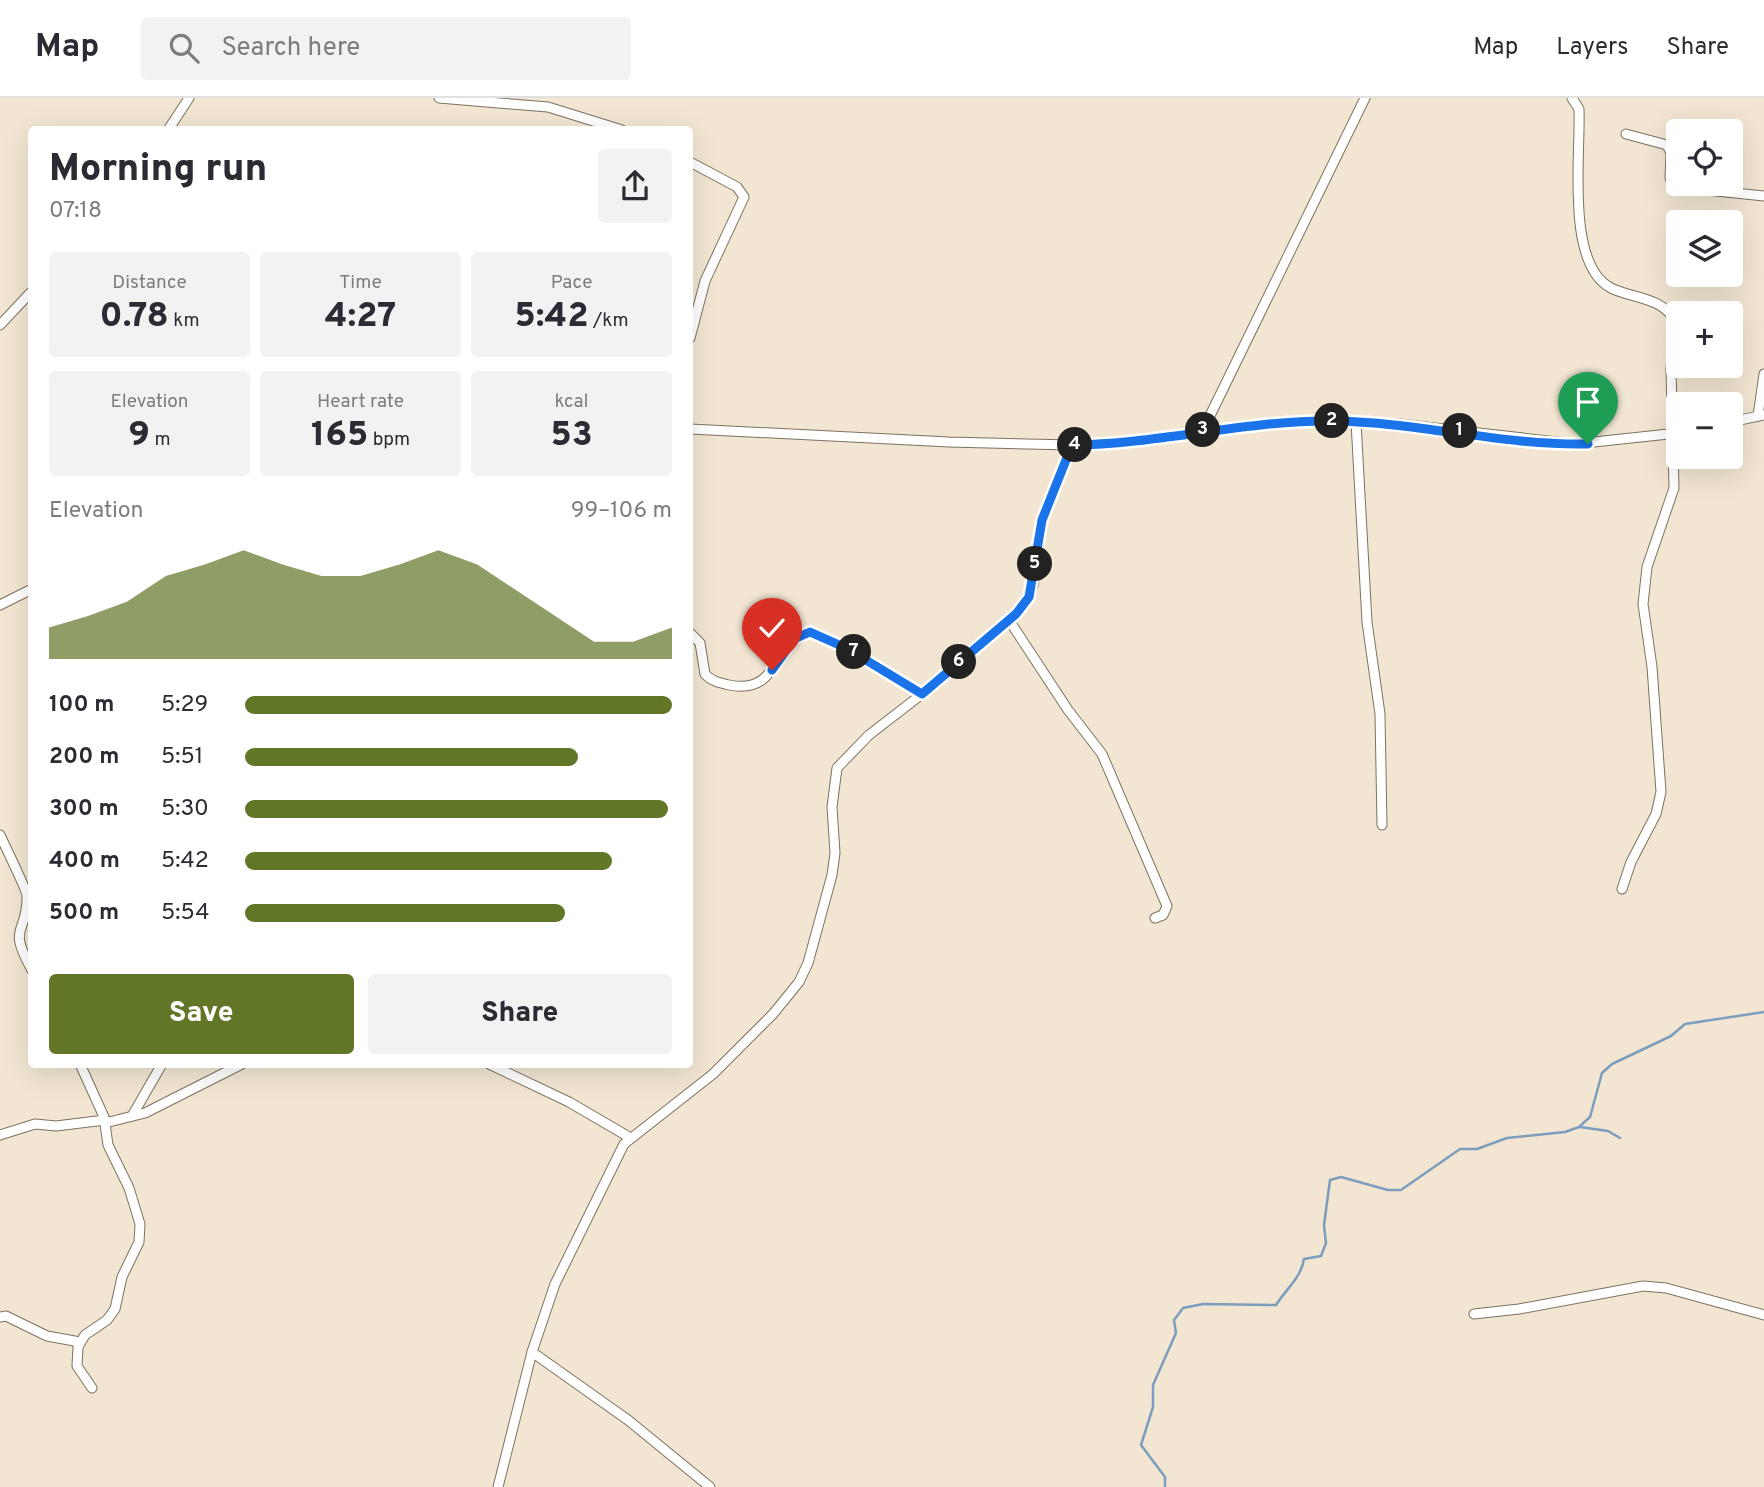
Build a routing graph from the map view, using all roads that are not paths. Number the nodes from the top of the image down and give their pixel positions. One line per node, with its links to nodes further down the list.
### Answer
1 (189, 98): 5 (street)
2 (439, 98): 6 (street)
3 (1364, 98): 19 (street)
4 (1572, 98): 14 (street)
5 (171, 126)
6 (609, 126)
7 (1626, 134): 9 (street)
8 (693, 164): 12 (street)
9 (1764, 196)
10 (28, 295): 11 (street)
11 (0, 325)
12 (693, 327)
13 (1764, 374): 15 (street)
14 (1673, 392)
15 (1761, 415): 16 (street)
16 (1743, 419)
17 (1356, 422): 19 (street); 20 (street); 28 (street)
18 (693, 429): 21 (street)
19 (1203, 430): 21 (street)
20 (1666, 434)
21 (1072, 445): 25 (street)
22 (1675, 469): 30 (street)
23 (28, 591): 24 (street)
24 (0, 605)
25 (1009, 620): 27 (street); 33 (street)
26 (693, 637): 27 (street)
27 (922, 694): 42 (street)
28 (1382, 825)
29 (0, 835): 31 (street)
30 (1622, 889)
31 (28, 894)
32 (28, 894): 34 (street)
33 (1155, 918)
34 (28, 963)
35 (82, 1068): 40 (street)
36 (160, 1068): 39 (street)
37 (234, 1068): 39 (street)
38 (497, 1068): 42 (street)
39 (132, 1116): 40 (street)
40 (105, 1121): 41 (street); 46 (street)
41 (0, 1135)
42 (629, 1137): 47 (street)
43 (1474, 1314): 44 (street)
44 (1764, 1315)
45 (0, 1317): 46 (street)
46 (80, 1342): 48 (street)
47 (532, 1352): 49 (street); 50 (street)
48 (92, 1388)
49 (498, 1487)
50 (710, 1487)

